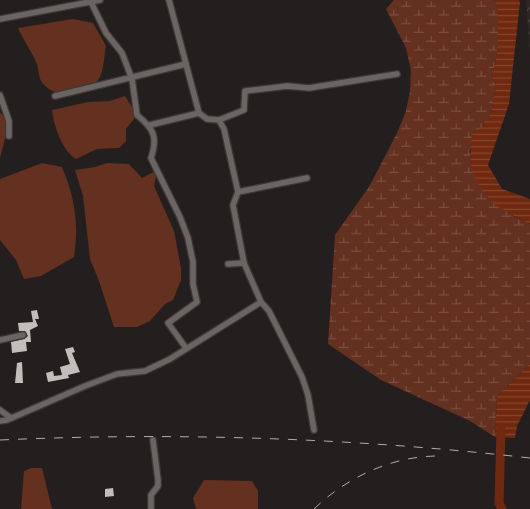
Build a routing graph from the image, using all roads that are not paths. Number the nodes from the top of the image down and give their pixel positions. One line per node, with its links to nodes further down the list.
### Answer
1 (100, 0): 3 (street)
2 (169, 0): 5 (street)
3 (90, 1): 4 (street); 7 (street)
4 (0, 19)
5 (186, 64): 7 (street); 10 (street)
6 (397, 74): 11 (street)
7 (132, 79): 9 (street); 12 (street)
8 (0, 95): 13 (street)
9 (55, 96)
10 (199, 113): 11 (street); 12 (street)
11 (219, 120): 15 (street)
12 (150, 126): 21 (street)
13 (9, 136)
14 (307, 178): 15 (street)
15 (238, 192): 16 (street)
16 (244, 263): 17 (street); 18 (street)
17 (228, 264)
18 (261, 302): 21 (street); 25 (street)
19 (23, 335): 20 (street)
20 (0, 340)
21 (186, 348): 23 (street)
22 (0, 410): 23 (street)
23 (12, 418): 24 (street)
24 (0, 421)
25 (314, 430)
26 (153, 440): 27 (street)
27 (151, 509)

